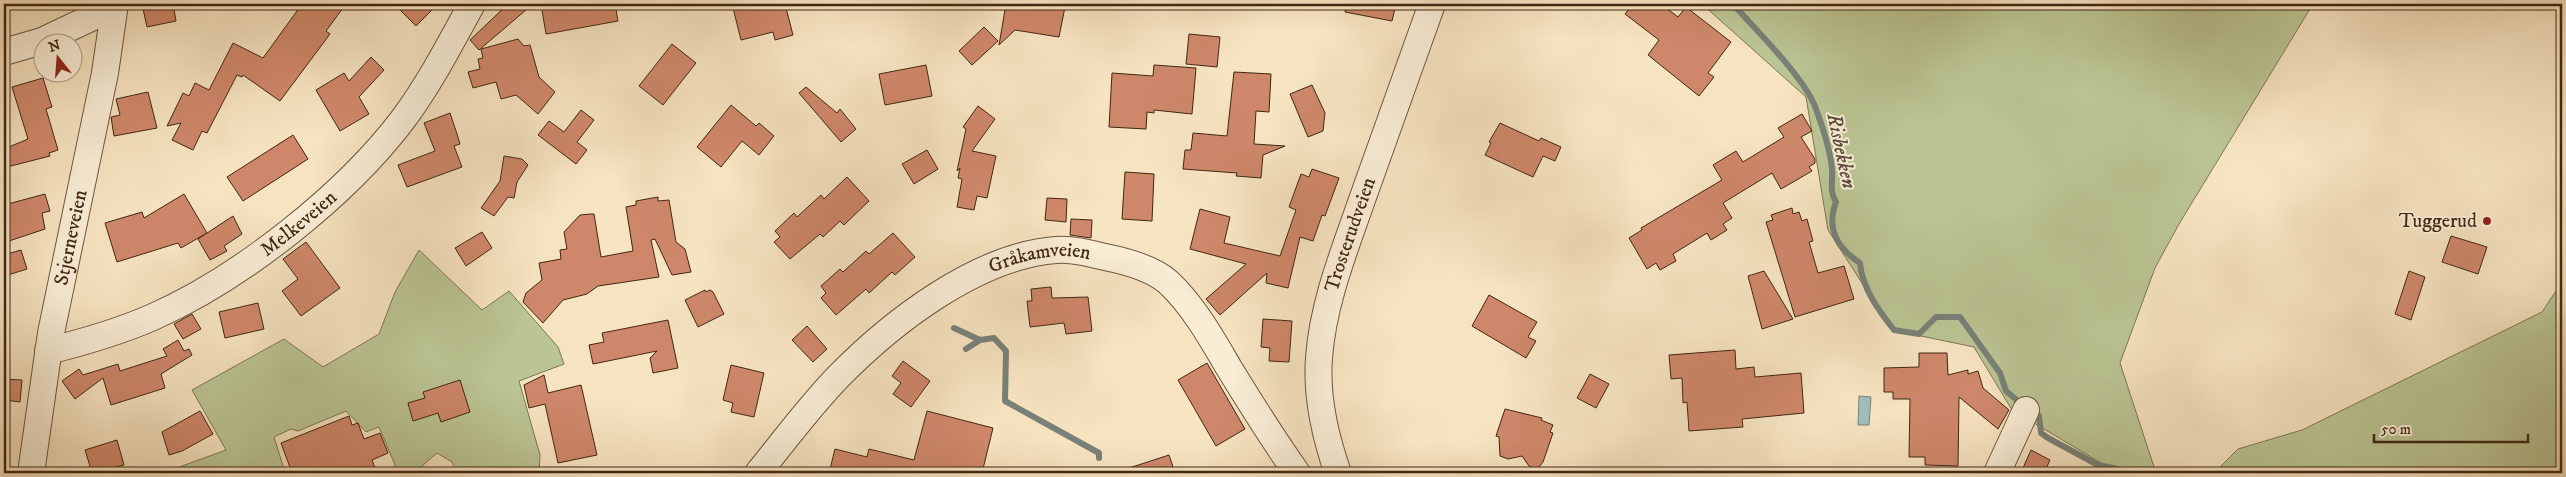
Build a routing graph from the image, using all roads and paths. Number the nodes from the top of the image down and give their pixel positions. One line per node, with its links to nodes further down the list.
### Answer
1 (472, 4): 5 (street, Melkeveien)
2 (1432, 4): 10 (street, Trosterudveien)
3 (114, 5): 4 (street); 5 (street, Stjerneveien)
4 (4, 52)
5 (48, 352): 7 (street, Stjerneveien)
6 (2026, 410): 11 (street)
7 (31, 473)
8 (758, 473): 9 (street, Gråkamveien)
9 (1297, 473)
10 (1338, 473)
11 (1997, 473)

